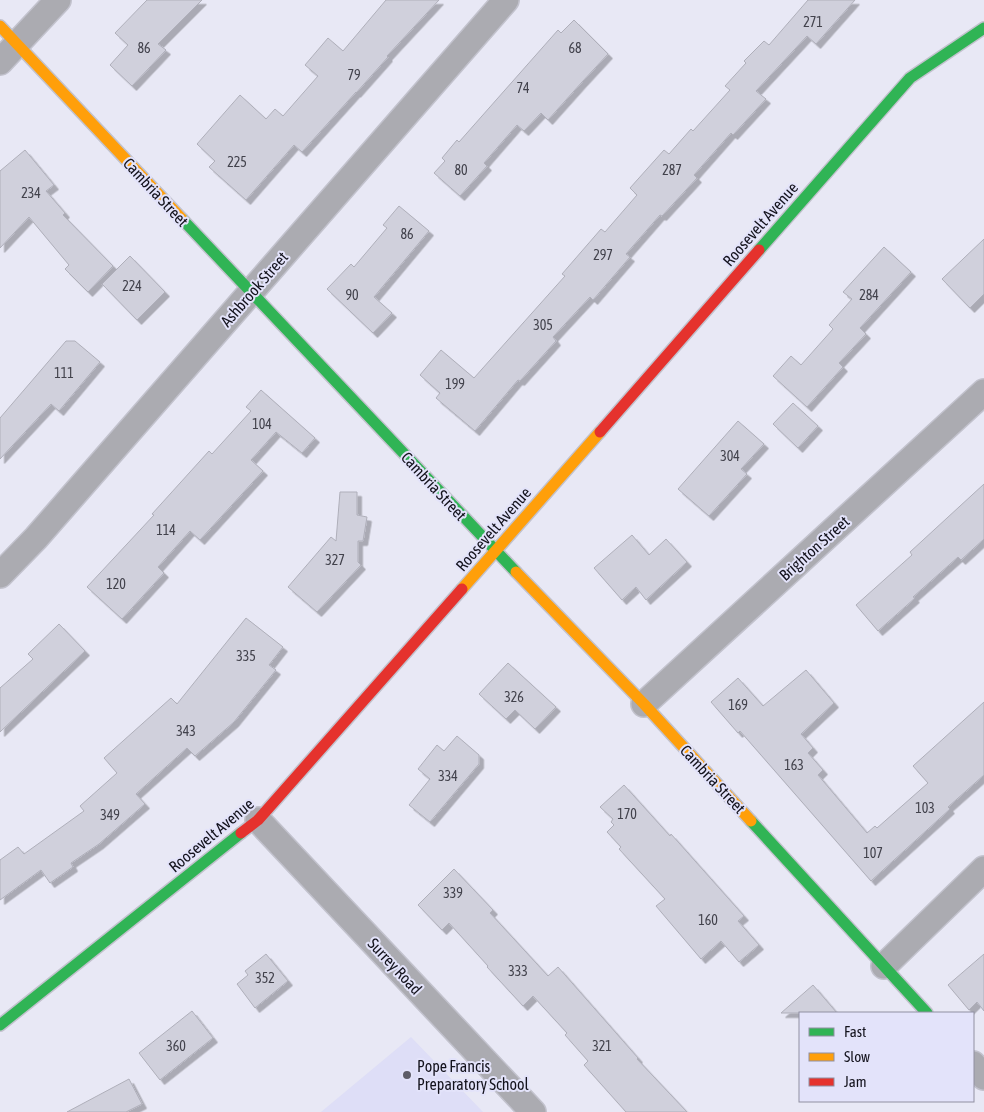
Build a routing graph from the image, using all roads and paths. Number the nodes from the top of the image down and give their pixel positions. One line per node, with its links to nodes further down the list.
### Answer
1 (58, 0): 5 (street)
2 (506, 0): 7 (street, Ashbrook Street)
3 (0, 26): 5 (street, Cambria Street)
4 (984, 28): 9 (street, Roosevelt Avenue)
5 (17, 44): 6 (street); 7 (street, Cambria Street)
6 (0, 62)
7 (251, 293): 9 (street, Cambria Street); 10 (street, Ashbrook Street)
8 (984, 392): 11 (street, Brighton Street)
9 (496, 551): 11 (street, Cambria Street); 12 (street, Roosevelt Avenue)
10 (0, 575)
11 (644, 704): 14 (street, Cambria Street)
12 (258, 820): 16 (street, Roosevelt Avenue); 19 (street, Surrey Road)
13 (984, 868): 14 (street)
14 (884, 966): 15 (street, Cambria Street)
15 (926, 1012)
16 (0, 1025)
17 (974, 1065): 18 (street)
18 (984, 1076)
19 (533, 1112)

